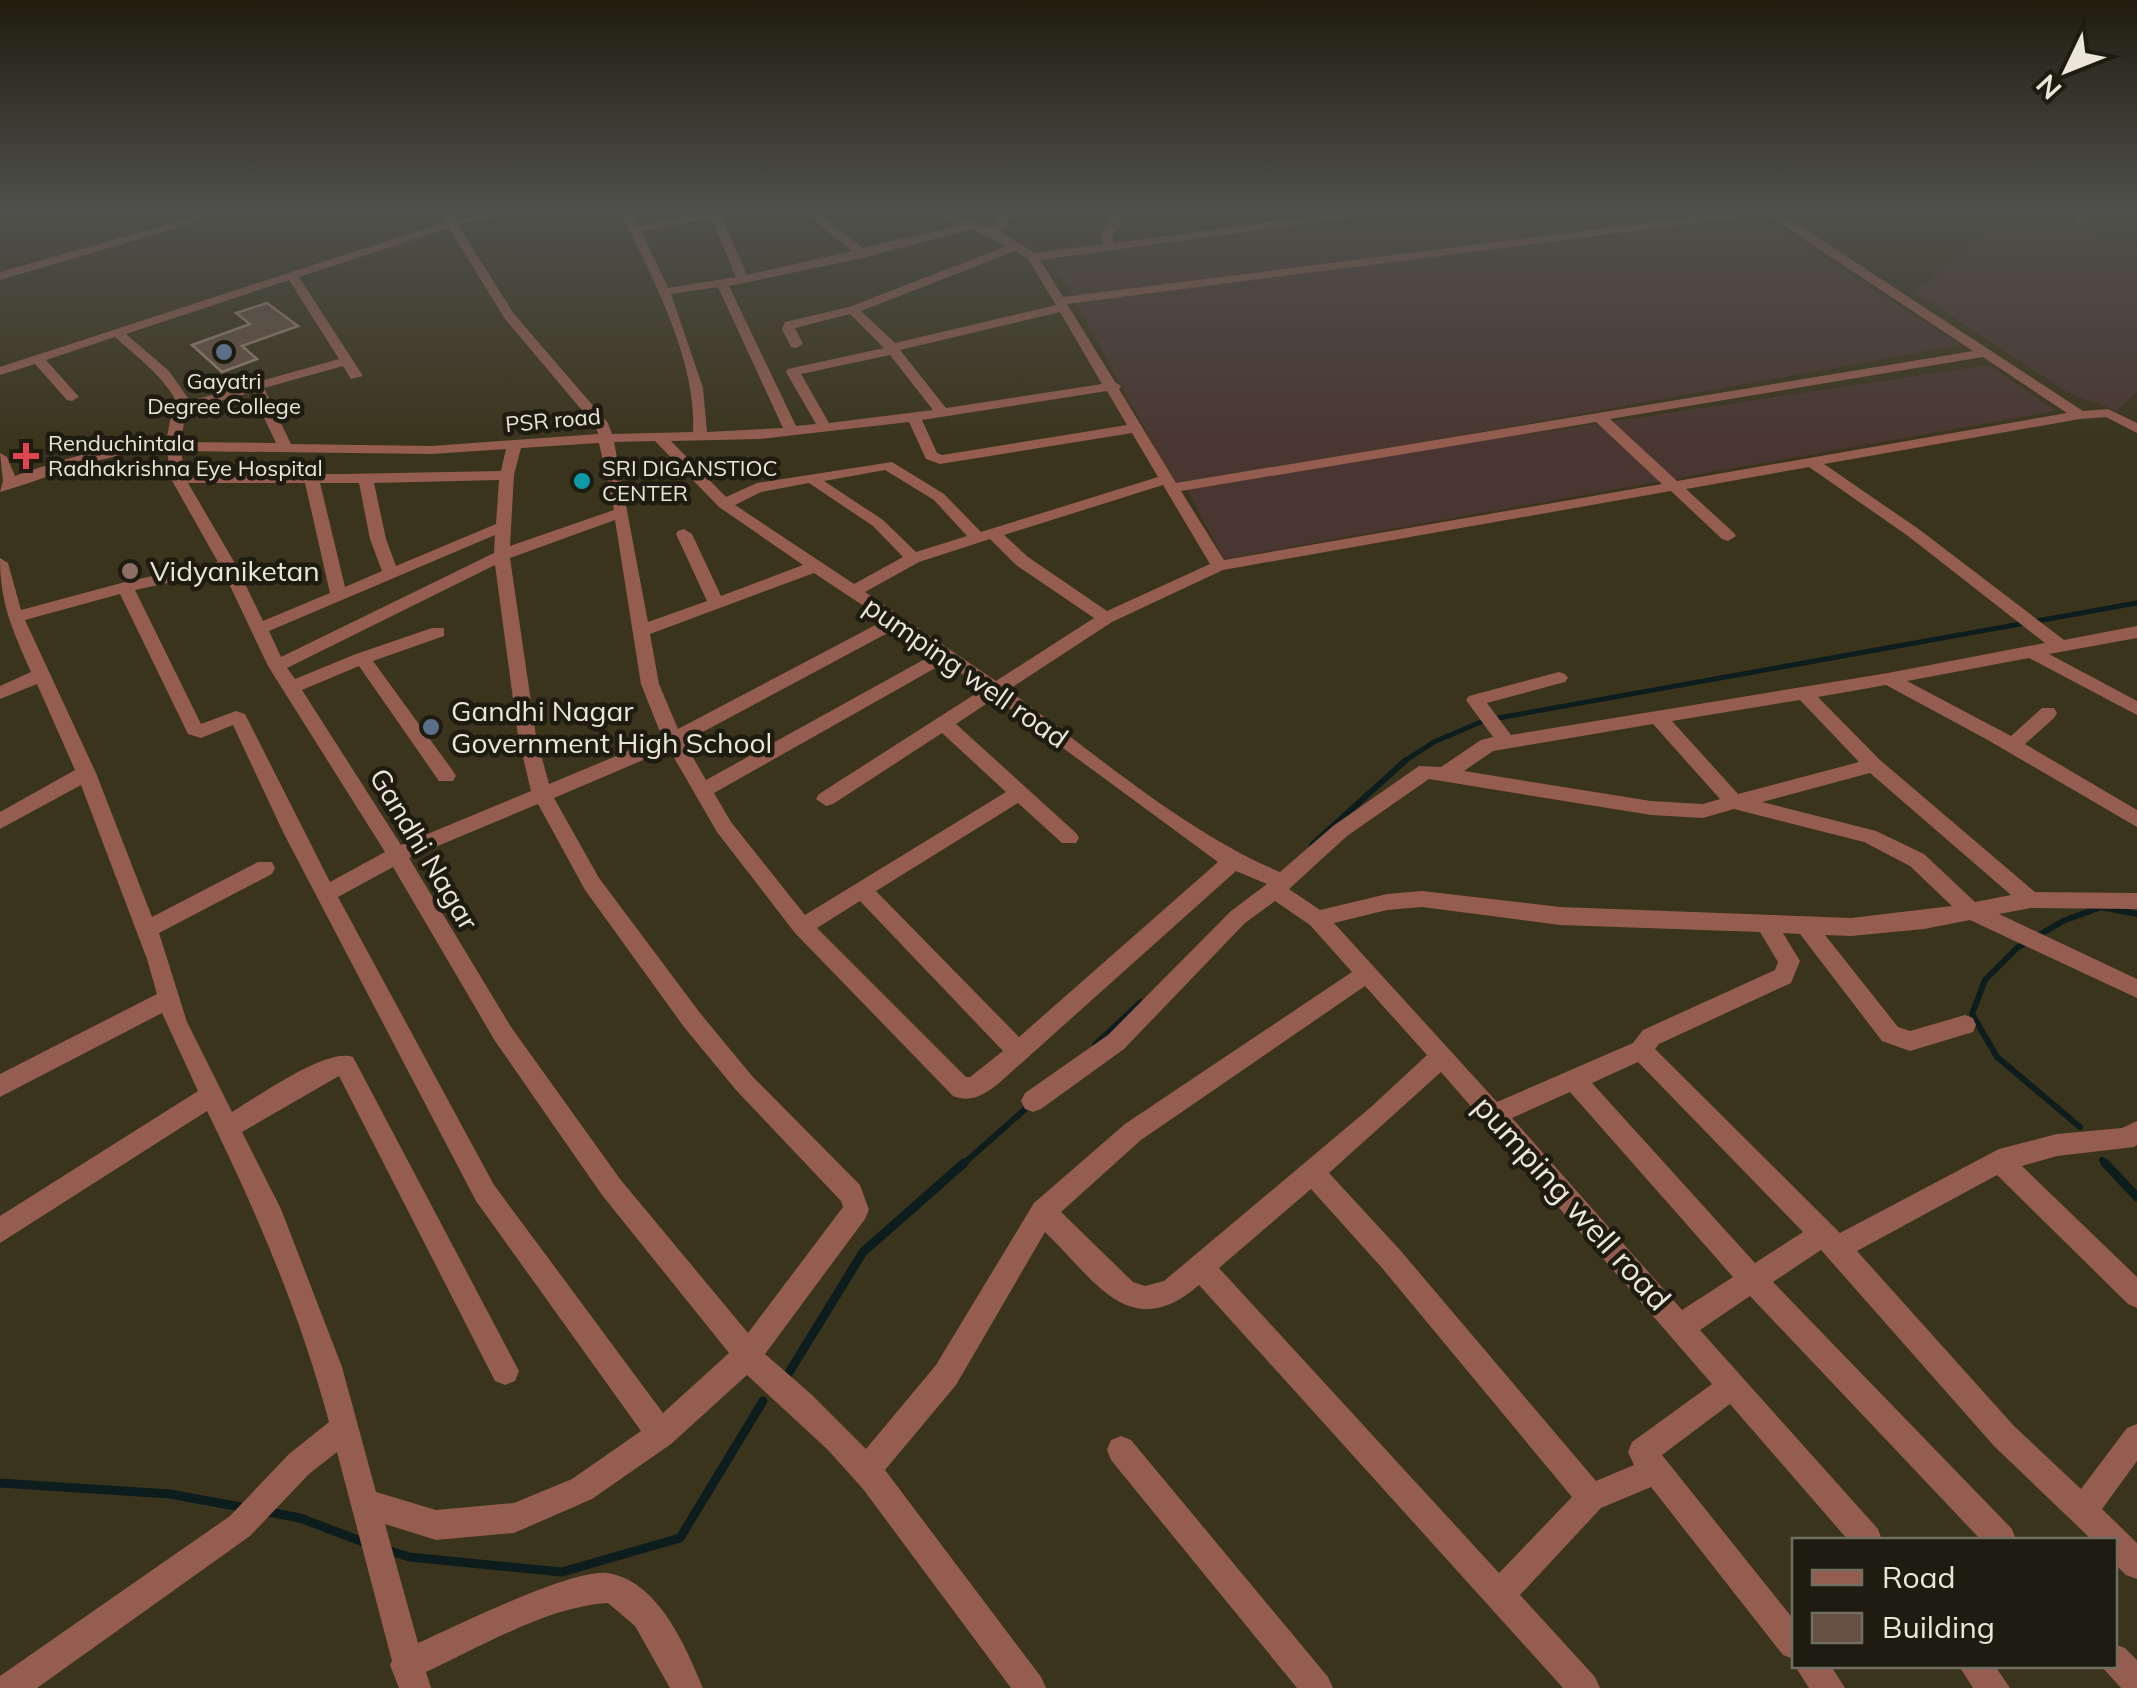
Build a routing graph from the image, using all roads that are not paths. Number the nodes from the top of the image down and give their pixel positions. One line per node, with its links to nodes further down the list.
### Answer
1 (245, 290): 13 (street)
2 (302, 290): 18 (street)
3 (493, 290): 34 (street)
4 (679, 290): 10 (street)
5 (725, 290): 32 (street)
6 (907, 290): 12 (street)
7 (1053, 290): 11 (street)
8 (1170, 290): 11 (street)
9 (1887, 290): 16 (street)
10 (663, 292): 35 (street)
11 (1062, 304): 15 (street); 21 (street)
12 (854, 310): 14 (street); 15 (street)
13 (118, 333): 17 (street); 24 (street)
14 (796, 344)
15 (892, 349): 25 (street); 29 (street)
16 (1984, 353): 26 (street); 28 (street)
17 (38, 359): 19 (street); 23 (street)
18 (347, 361): 20 (street); 22 (street)
19 (0, 371)
20 (356, 376)
21 (1114, 386): 25 (street, PSR road); 30 (street)
22 (256, 388): 24 (street); 39 (street)
23 (72, 397)
24 (186, 406): 37 (street, Gandhi Nagar)
25 (943, 412): 27 (street, PSR road)
26 (2080, 415): 31 (street); 43 (street)
27 (914, 417): 29 (street, PSR road); 30 (street)
28 (1599, 417): 49 (street); 51 (street)
29 (824, 426): 32 (street, PSR road)
30 (1138, 428): 49 (street)
31 (2137, 429)
32 (791, 430): 33 (street, PSR road)
33 (741, 436): 35 (street, PSR road); 42 (street)
34 (604, 438): 36 (street, PSR road); 38 (street, PSR road); 53 (street)
35 (700, 438): 36 (street, PSR road)
36 (662, 439): 42 (street, pumping well road)
37 (173, 445): 39 (street, PSR road); 46 (street, Gandhi Nagar); 50 (street, PSR road)
38 (514, 447): 40 (street, PSR road); 44 (street)
39 (280, 448): 40 (street, PSR road)
40 (312, 448): 45 (street)
41 (0, 457): 50 (street)
42 (683, 461): 52 (street, pumping well road)
43 (1811, 462): 51 (street); 76 (street)
44 (507, 475): 48 (street); 54 (street)
45 (311, 478): 46 (street); 48 (street); 67 (street)
46 (178, 479): 61 (street, Gandhi Nagar)
47 (812, 479): 52 (street); 56 (street); 59 (street)
48 (366, 482): 64 (street)
49 (1170, 483): 56 (street); 63 (street)
50 (5, 484)
51 (1672, 486): 57 (street); 63 (street)
52 (724, 504): 62 (street, pumping well road)
53 (622, 512): 58 (street); 74 (street)
54 (502, 528): 58 (street); 64 (street)
55 (684, 534): 68 (street)
56 (984, 534): 59 (street); 70 (street)
57 (1728, 536)
58 (502, 555): 80 (street); 100 (street)
59 (913, 558): 66 (street)
60 (0, 563): 69 (street)
61 (228, 565): 65 (street); 72 (street, Gandhi Nagar)
62 (816, 566): 66 (street, pumping well road); 68 (street)
63 (1219, 566): 70 (street)
64 (390, 572): 67 (street)
65 (126, 587): 69 (street); 112 (street)
66 (853, 592): 71 (street, pumping well road)
67 (338, 593): 72 (street)
68 (716, 603): 74 (street)
69 (16, 617): 81 (street)
70 (1106, 618): 85 (street)
71 (896, 621): 78 (street, pumping well road); 92 (street)
72 (259, 629): 80 (street, Gandhi Nagar)
73 (438, 632): 79 (street)
74 (642, 632): 92 (street)
75 (2137, 632): 76 (street)
76 (2060, 646): 77 (street)
77 (2030, 651): 83 (street); 88 (street)
78 (947, 654): 85 (street, pumping well road); 99 (street)
79 (362, 658): 84 (street); 98 (street)
80 (276, 666): 84 (street, Gandhi Nagar)
81 (41, 675): 87 (street); 96 (street)
82 (1559, 678): 93 (street)
83 (1888, 679): 86 (street); 94 (street)
84 (291, 688): 107 (street, Gandhi Nagar)
85 (998, 690): 91 (street); 108 (street, pumping well road)
86 (1803, 692): 90 (street); 95 (street)
87 (0, 693)
88 (2137, 709)
89 (2048, 712): 94 (street)
90 (1658, 718): 93 (street); 103 (street)
91 (942, 722): 101 (street); 102 (street)
92 (673, 740): 99 (street); 100 (street)
93 (1506, 742): 97 (street)
94 (2013, 746): 104 (street)
95 (1873, 764): 103 (street); 113 (street)
96 (86, 773): 105 (street); 120 (street)
97 (1444, 775): 103 (street); 110 (street)
98 (446, 776)
99 (703, 790): 118 (street)
100 (541, 792): 107 (street); 144 (street)
101 (1017, 794): 106 (street); 111 (street)
102 (826, 799)
103 (1734, 802): 115 (street)
104 (2137, 819)
105 (0, 821)
106 (1069, 838)
107 (397, 855): 112 (street); 144 (street, Gandhi Nagar)
108 (1233, 861): 110 (street, pumping well road); 126 (street)
109 (266, 868): 120 (street)
110 (1274, 881): 116 (street, pumping well road); 131 (street)
111 (862, 890): 118 (street); 126 (street)
112 (328, 893): 148 (street)
113 (2031, 900): 114 (street); 115 (street)
114 (2137, 901)
115 (1970, 912): 119 (street); 122 (street)
116 (1316, 920): 117 (street); 121 (street, pumping well road)
117 (1766, 925): 119 (street); 125 (street)
118 (802, 927): 126 (street)
119 (1807, 927): 124 (street)
120 (146, 930): 123 (street)
121 (1366, 973): 127 (street, pumping well road); 137 (street)
122 (2137, 988)
123 (170, 998): 129 (street); 130 (street)
124 (1965, 1025)
125 (1641, 1050): 128 (street); 139 (street)
126 (1019, 1052)
127 (1442, 1056): 132 (street, pumping well road); 136 (street)
128 (1573, 1079): 132 (street); 141 (street)
129 (0, 1086)
130 (212, 1095): 133 (street); 138 (street)
131 (1033, 1101)
132 (1494, 1115): 143 (street, pumping well road)
133 (227, 1128): 145 (street); 147 (street)
134 (2136, 1135): 135 (street)
135 (1999, 1161): 139 (street); 142 (street)
136 (1312, 1172): 140 (street); 153 (street)
137 (1043, 1212): 140 (street); 151 (street)
138 (0, 1230)
139 (1829, 1241): 141 (street); 154 (street)
140 (1200, 1267): 161 (street)
141 (1752, 1279): 143 (street); 157 (street)
142 (2137, 1295)
143 (1682, 1326): 146 (street, pumping well road)
144 (754, 1363): 148 (street); 151 (street, Gandhi Nagar)
145 (505, 1370)
146 (1734, 1385): 152 (street); 156 (street, pumping well road)
147 (344, 1428): 155 (street); 168 (street)
148 (661, 1434): 155 (street)
149 (2137, 1438): 154 (street)
150 (1121, 1450): 171 (street)
151 (867, 1470): 170 (street, Gandhi Nagar)
152 (1656, 1470): 153 (street); 162 (street)
153 (1591, 1498): 161 (street)
154 (2082, 1511): 158 (street)
155 (368, 1513): 166 (street)
156 (1865, 1538)
157 (1999, 1538)
158 (2111, 1538)
159 (2117, 1544): 160 (street)
160 (2137, 1564)
161 (1502, 1594): 172 (street)
162 (1792, 1641)
163 (2117, 1662): 167 (street)
164 (1813, 1668): 173 (street)
165 (1976, 1668): 174 (street)
166 (410, 1676): 169 (street)
167 (2137, 1682)
168 (10, 1688)
169 (688, 1688)
170 (1030, 1688)
171 (1317, 1688)
172 (1584, 1688)
173 (1828, 1688)
174 (1994, 1688)

